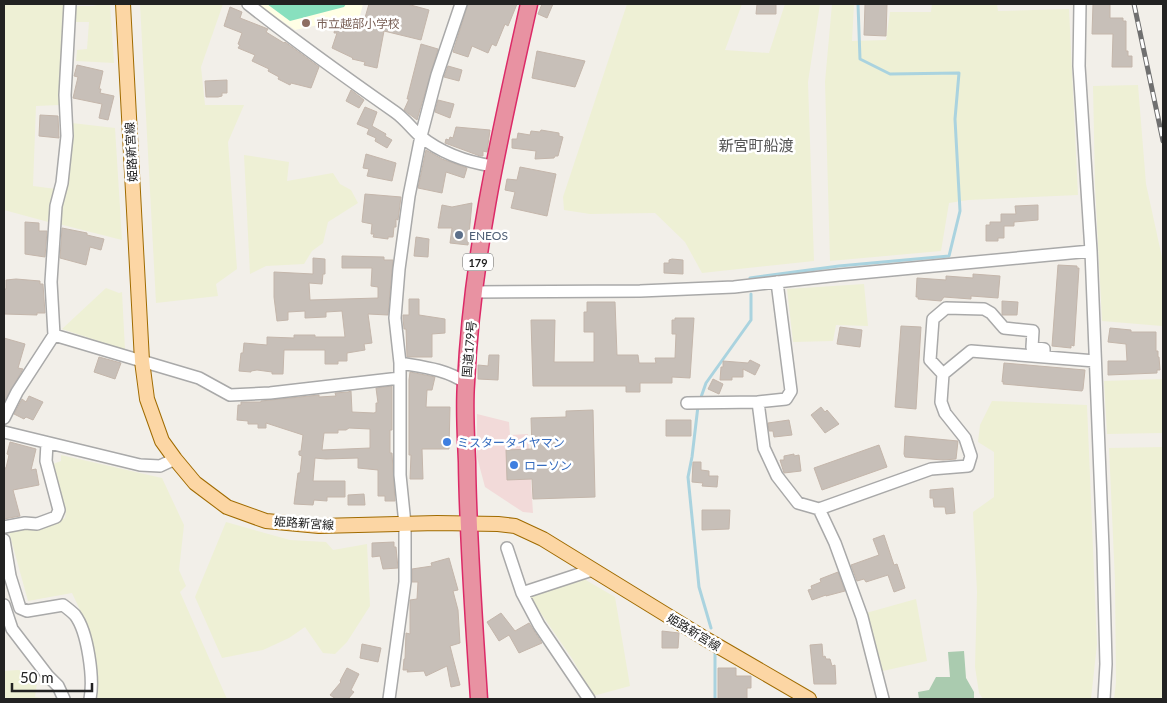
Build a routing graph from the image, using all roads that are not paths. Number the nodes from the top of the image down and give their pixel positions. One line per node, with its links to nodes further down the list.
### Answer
1 (70, 4): 12 (street)
2 (123, 4): 15 (main road, 姫路新宮線)
3 (248, 4): 7 (street)
4 (461, 4): 7 (street)
5 (529, 4): 8 (highway, 国道179号 / 179)
6 (1080, 4): 9 (street)
7 (420, 136): 8 (street); 16 (street)
8 (493, 166): 11 (highway, 国道179号 / 179)
9 (1091, 251): 10 (street); 14 (street)
10 (777, 282): 11 (street); 20 (street)
11 (474, 292): 19 (highway, 国道179号 / 179)
12 (54, 335): 15 (street); 22 (street)
13 (1044, 357): 14 (street); 17 (street); 17 (street)
14 (1095, 361): 42 (street)
15 (142, 362): 18 (street); 25 (main road, 姫路新宮線)
16 (400, 363): 18 (street); 19 (street)
17 (943, 374): 26 (street)
18 (400, 378): 27 (street)
19 (466, 383): 28 (highway, 国道179号 / 179)
20 (758, 402): 21 (street); 26 (street)
21 (687, 403)
22 (4, 418)
23 (4, 432): 24 (street)
24 (47, 443): 25 (street); 29 (street)
25 (175, 458): 27 (main road, 姫路新宮線)
26 (819, 509): 41 (street)
27 (405, 524): 28 (main road, 姫路新宮線); 37 (street)
28 (468, 524): 32 (main road, 姫路新宮線); 38 (highway, 国道179号 / 179)
29 (4, 527)
30 (4, 540): 36 (street)
31 (507, 548): 33 (street)
32 (592, 570): 33 (street); 40 (main road, 姫路新宮線)
33 (522, 593): 39 (street)
34 (4, 605): 35 (street)
35 (64, 699)
36 (90, 699)
37 (389, 699)
38 (479, 699)
39 (589, 699)
40 (809, 699)
41 (883, 699)
42 (1104, 699)

